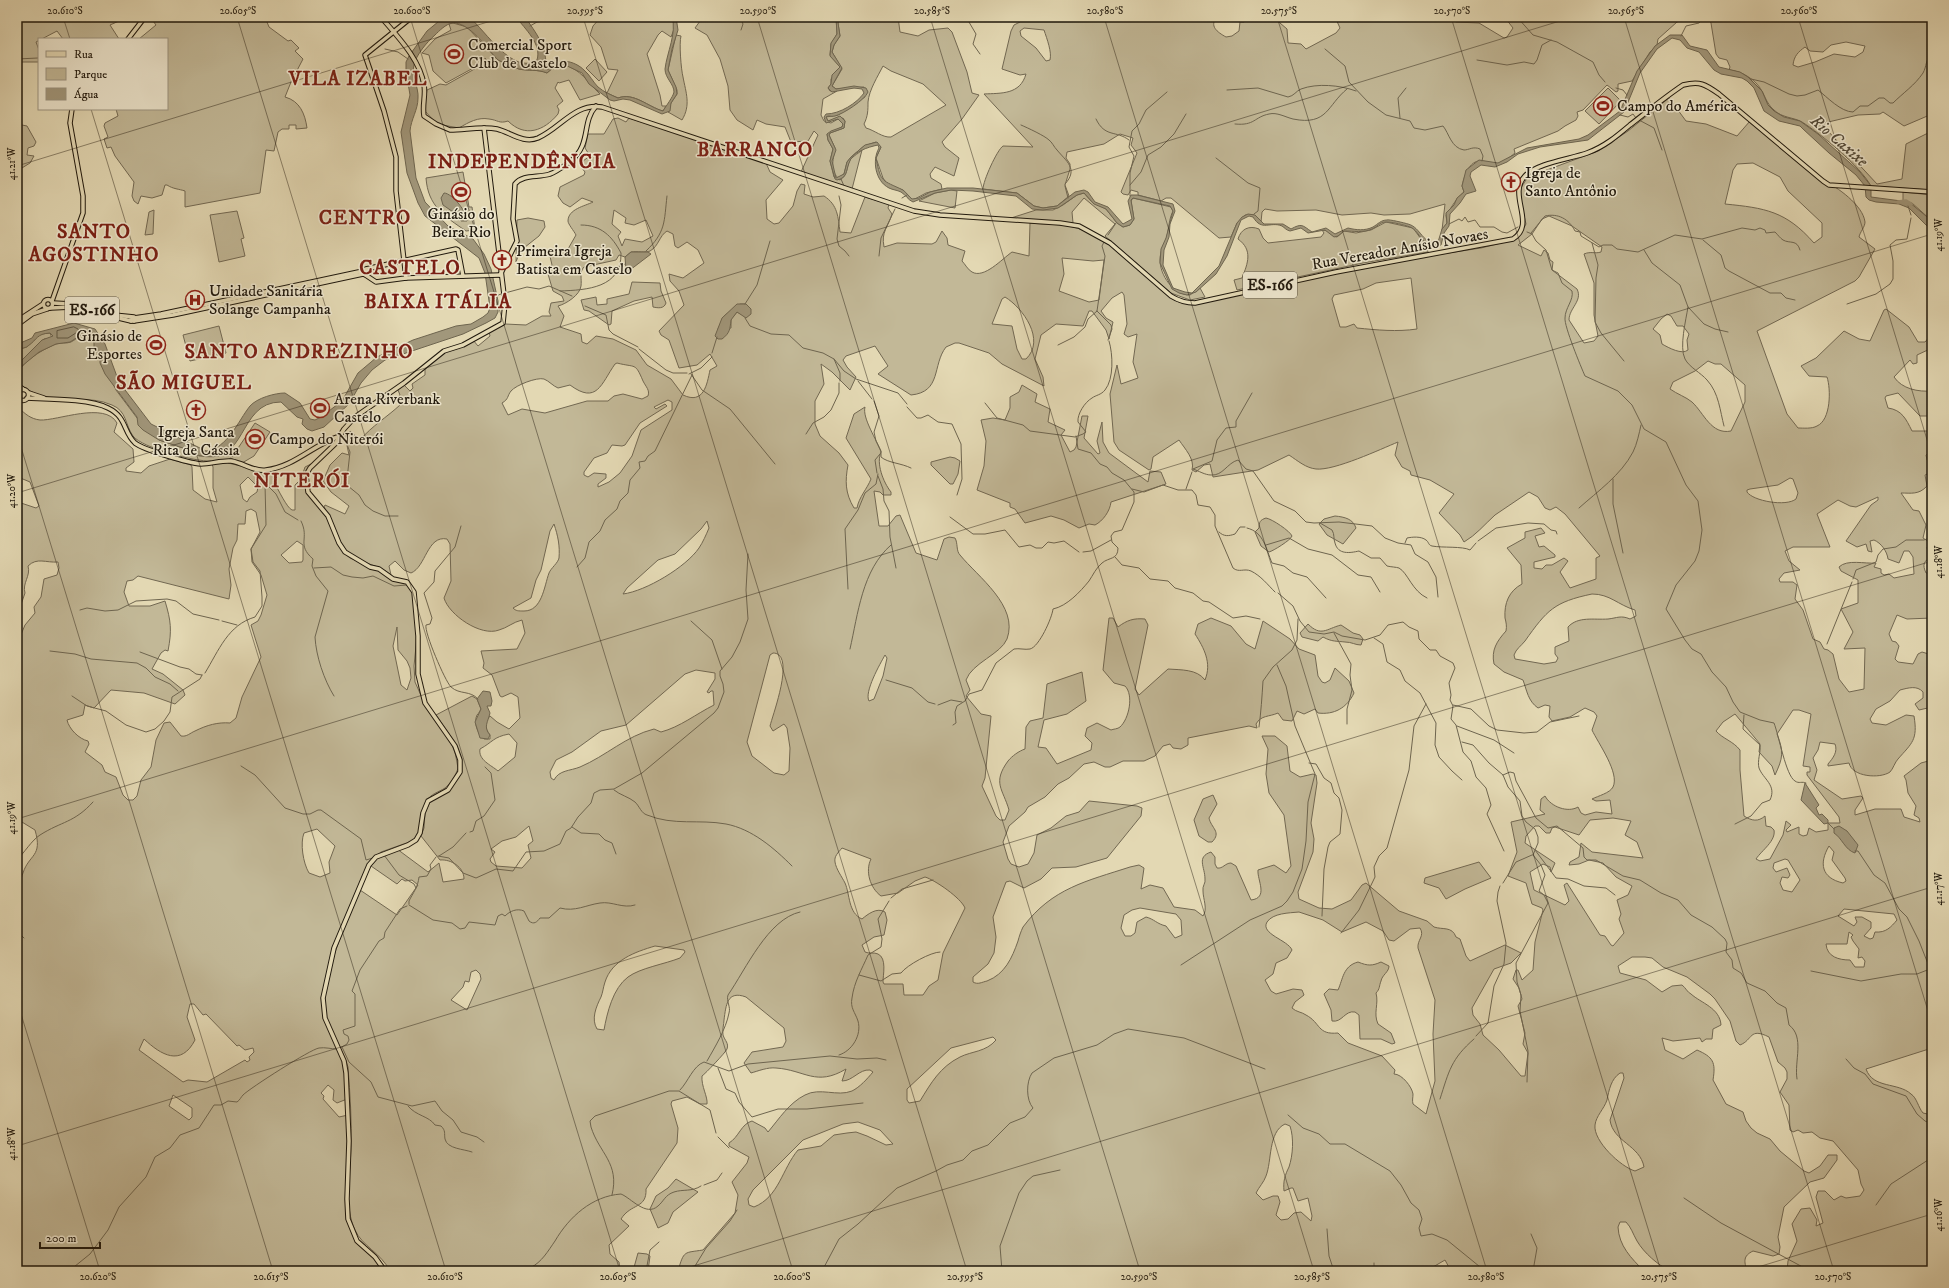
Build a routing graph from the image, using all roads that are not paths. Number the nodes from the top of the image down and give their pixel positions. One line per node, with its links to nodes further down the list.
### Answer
1 (145, 17): 5 (main road)
2 (381, 17): 4 (main road)
3 (412, 17): 4 (main road)
4 (394, 32): 8 (main road, Rua Vereador Anísio Novaes); 10 (main road)
5 (129, 38)
6 (596, 106): 8 (main road, Rua Vereador Anísio Novaes); 9 (main road, Rua Vereador Anísio Novaes / ES-166); 12 (main road)
7 (72, 110): 15 (main road)
8 (484, 128): 12 (main road)
9 (1932, 192)
10 (404, 260): 11 (main road); 13 (main road); 14 (main road)
11 (364, 272): 14 (main road); 17 (main road, ES-166)
12 (500, 275): 13 (main road); 27 (main road)
13 (463, 276): 14 (main road)
14 (406, 278)
15 (50, 301): 16 (main road, ES-166); 17 (main road, ES-166); 18 (main road, ES-166)
16 (43, 304): 18 (main road, ES-166); 19 (main road, ES-166)
17 (74, 306): 18 (main road, ES-166)
18 (49, 308): 20 (main road, ES-166)
19 (17, 321)
20 (17, 325)
21 (17, 385): 22 (main road)
22 (23, 389): 23 (main road); 24 (main road)
23 (18, 392): 25 (main road)
24 (29, 393): 25 (main road); 26 (main road)
25 (27, 398): 26 (main road)
26 (49, 400): 27 (main road)
27 (340, 436): 28 (main road)
28 (385, 1271)

